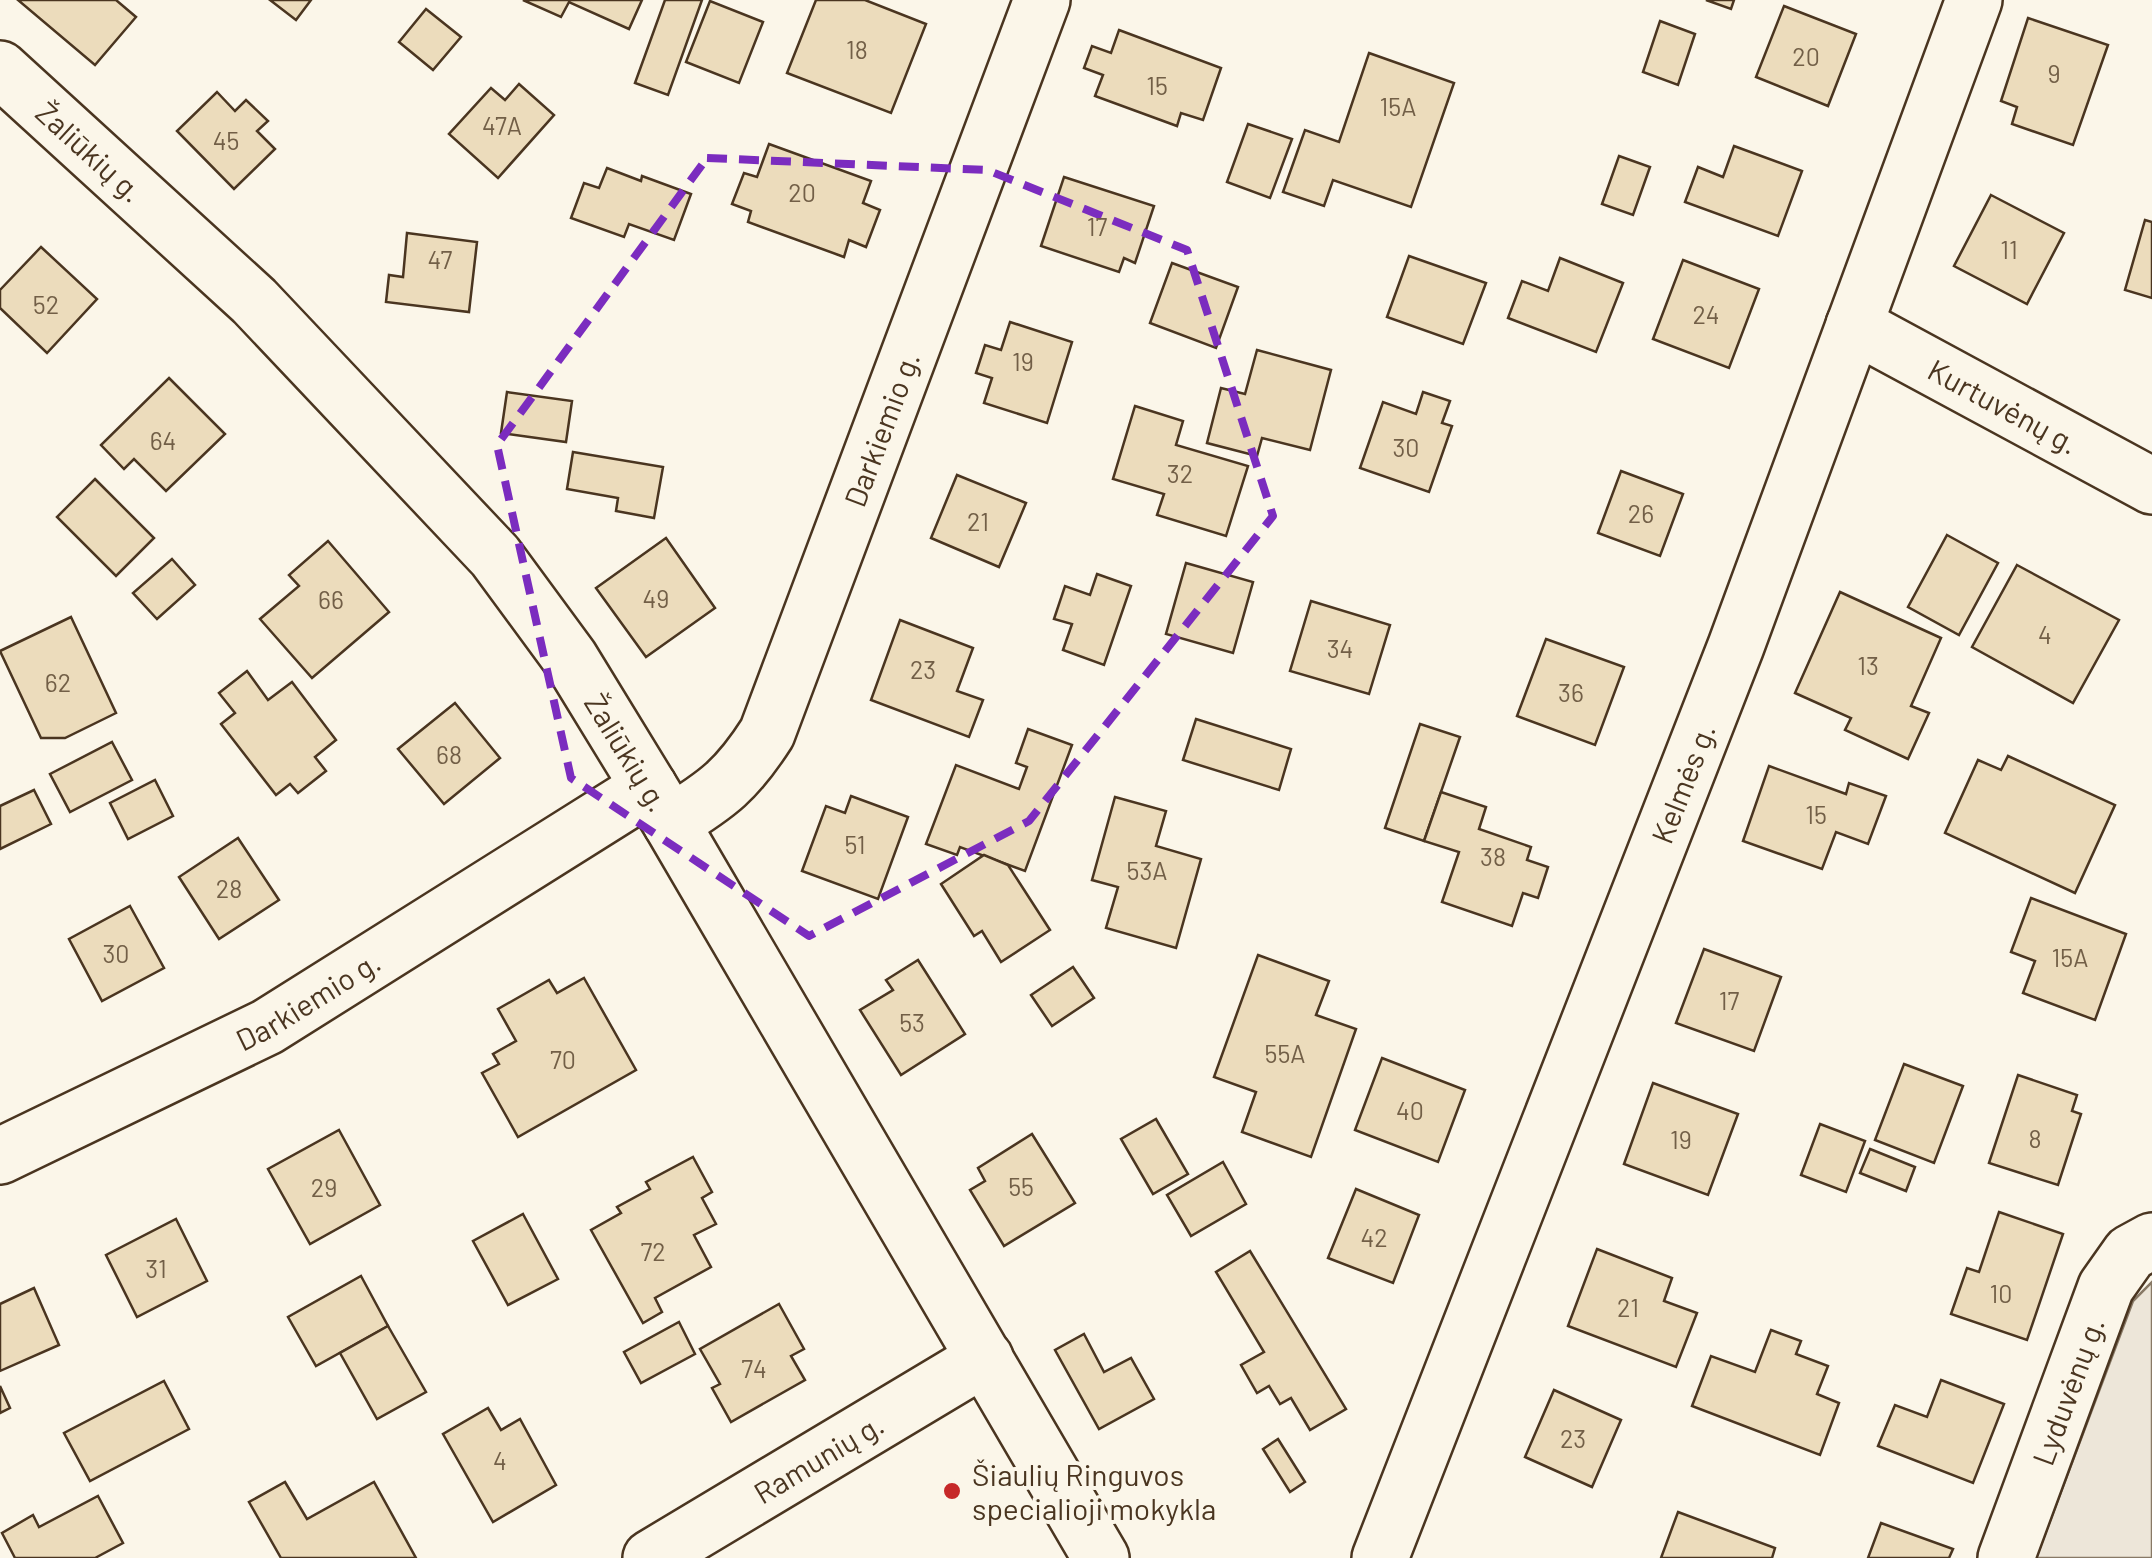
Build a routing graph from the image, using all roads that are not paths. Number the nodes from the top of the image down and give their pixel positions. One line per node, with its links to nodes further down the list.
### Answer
1 (1042, 0): 6 (street, Darkiemio g.)
2 (1974, 0): 4 (street, Kelmės g.)
3 (0, 69): 6 (street, Žaliūkių g.)
4 (1854, 326): 5 (street, Kurtuvėnų g.); 12 (street, Kelmės g.)
5 (2152, 486)
6 (660, 805): 7 (street, Darkiemio g.); 9 (street, Žaliūkių g.)
7 (0, 1156)
8 (2152, 1242): 13 (street, Lyduvėnų g.)
9 (985, 1358): 10 (street, Ramunių g.); 11 (street, Žaliūkių g.)
10 (651, 1558)
11 (1101, 1558)
12 (1380, 1558)
13 (2006, 1558)

